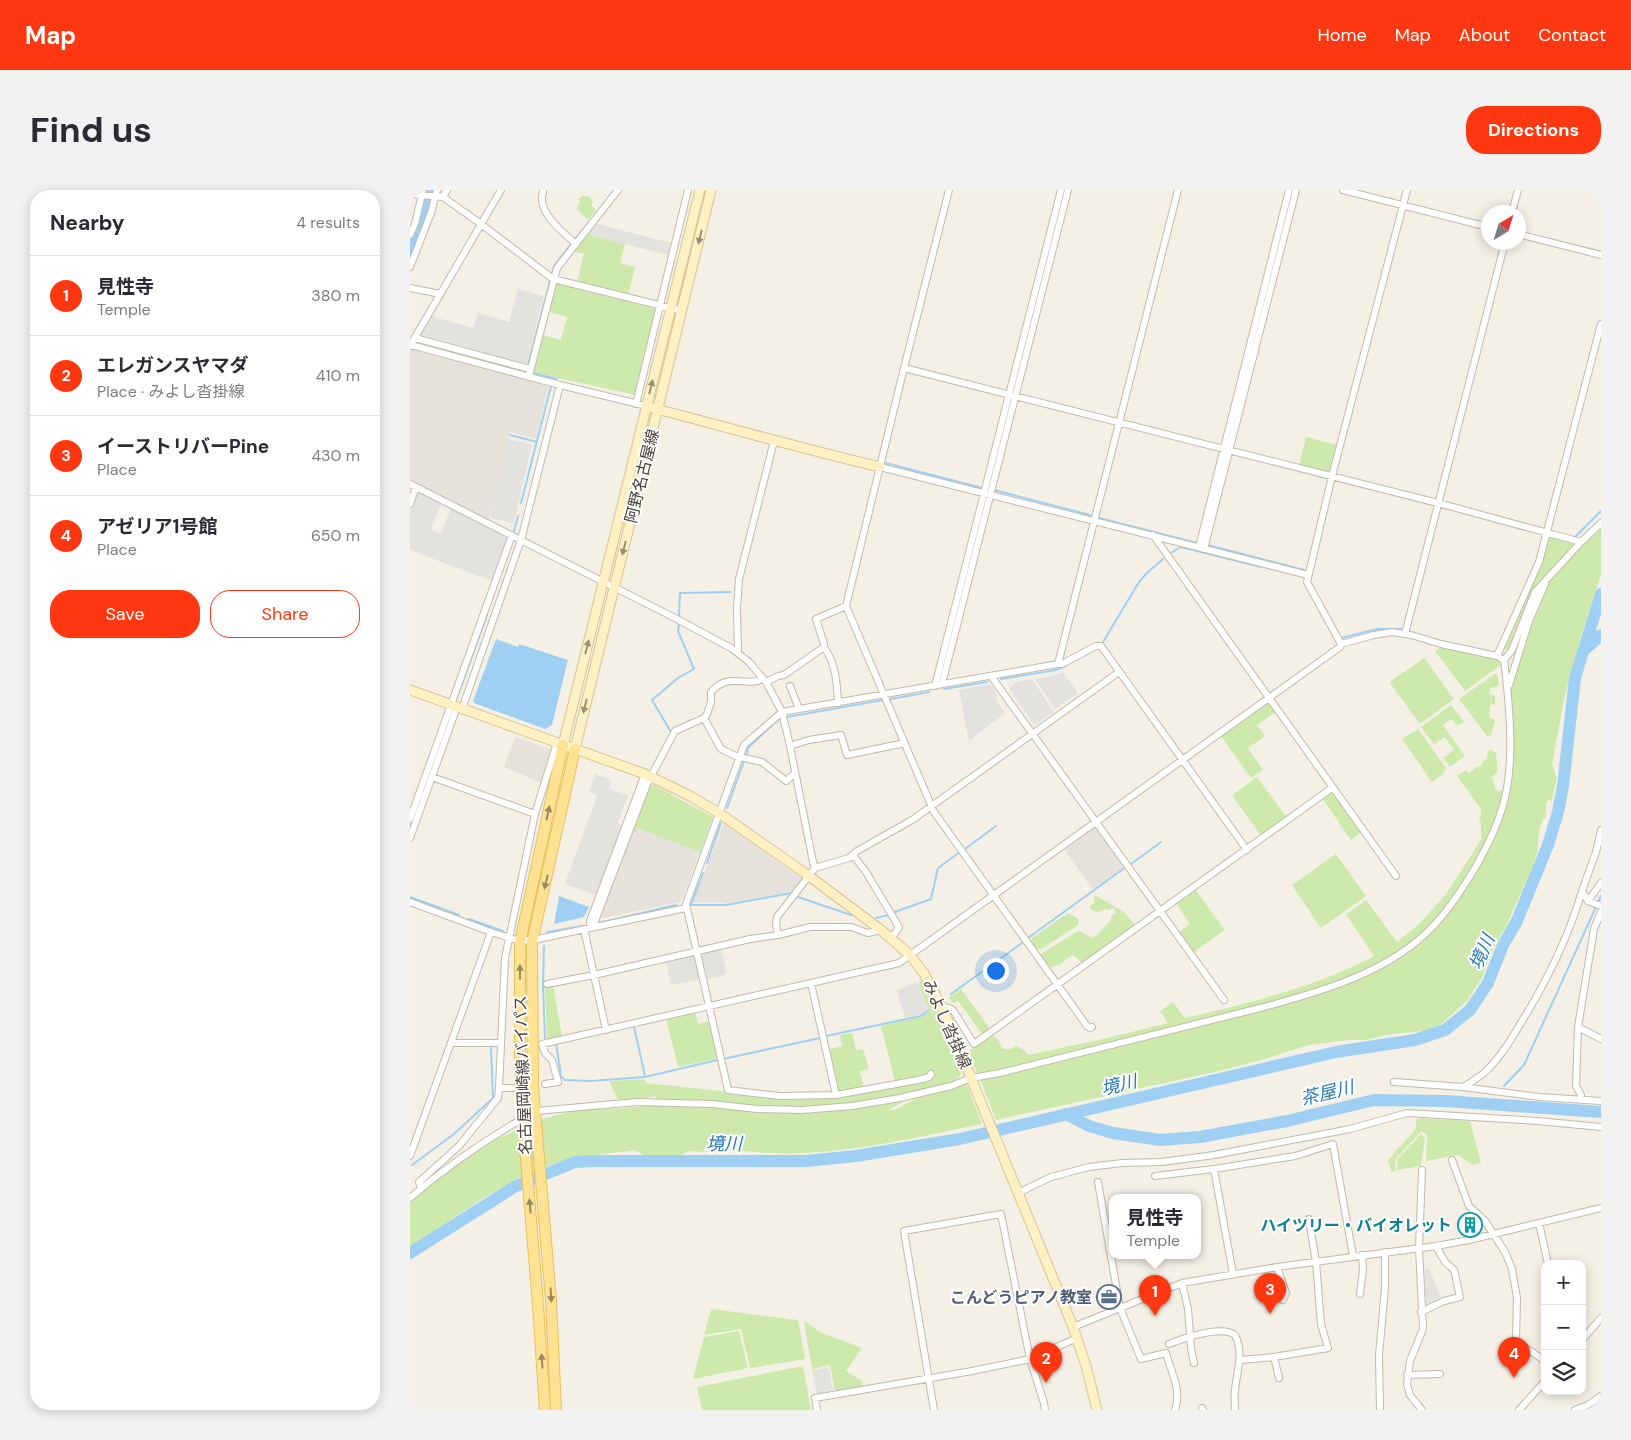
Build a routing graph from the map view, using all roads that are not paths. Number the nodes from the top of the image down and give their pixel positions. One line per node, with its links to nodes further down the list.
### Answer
1 (446, 190): 19 (street)
2 (501, 190): 22 (street)
3 (688, 190): 33 (street)
4 (700, 190): 34 (main road, 阿野名古屋線)
5 (711, 190): 35 (main road, 阿野名古屋線, one-way to 35)
6 (949, 190): 39 (street)
7 (1061, 190): 42 (street)
8 (1068, 190): 42 (street)
9 (1178, 190): 46 (street)
10 (1289, 190): 48 (street)
11 (1296, 190): 48 (street)
12 (1343, 190): 20 (street)
13 (1407, 190): 20 (street)
14 (1518, 190): 21 (street)
15 (544, 191): 26 (street)
16 (615, 191): 26 (street)
17 (410, 194): 18 (street)
18 (423, 194): 19 (street); 24 (street)
19 (437, 195): 22 (street); 29 (street)
20 (1403, 205): 23 (street); 50 (street)
21 (1514, 205)
22 (481, 224): 30 (street); 32 (street)
23 (1481, 225)
24 (410, 235)
25 (1526, 236): 28 (street)
26 (576, 244): 30 (street)
27 (1503, 250): 53 (street)
28 (1601, 255)
29 (410, 267)
30 (553, 279): 33 (street); 40 (street)
31 (410, 288): 32 (street)
32 (440, 294): 37 (street)
33 (661, 306): 34 (street); 43 (street)
34 (671, 308): 35 (street); 44 (main road, 阿野名古屋線, one-way to 34)
35 (683, 311): 45 (main road, 阿野名古屋線)
36 (1601, 324): 57 (street)
37 (414, 338): 38 (street); 40 (street)
38 (410, 345): 40 (street)
39 (904, 368): 42 (street); 49 (street)
40 (530, 373): 41 (street)
41 (560, 385): 43 (street); 60 (street)
42 (1012, 395): 46 (street); 52 (street)
43 (636, 404): 44 (street)
44 (647, 406): 45 (main road); 65 (main road, 阿野名古屋線)
45 (659, 409): 47 (main road); 66 (main road, 阿野名古屋線, one-way to 66)
46 (1120, 423): 48 (street); 55 (street)
47 (774, 441): 49 (main road); 71 (street)
48 (1226, 450): 50 (street); 62 (street)
49 (880, 467): 52 (street); 67 (street)
50 (1332, 476): 53 (street); 63 (street)
51 (413, 486): 54 (street); 58 (street)
52 (987, 494): 55 (street); 78 (street)
53 (1438, 503): 57 (street); 68 (street)
54 (410, 504)
55 (1094, 520): 59 (street); 74 (street)
56 (1601, 523): 61 (street)
57 (1548, 532): 61 (street); 72 (street)
58 (512, 535): 60 (street); 85 (street)
59 (1153, 535): 62 (street); 83 (street)
60 (520, 540): 65 (street); 85 (street)
61 (1581, 542): 64 (street)
62 (1201, 548): 63 (street)
63 (1308, 575): 69 (street)
64 (1548, 578): 73 (street); 80 (street)
65 (603, 582): 66 (street); 91 (main road, 阿野名古屋線, one-way to 65)
66 (614, 587): 71 (street); 93 (main road, 阿野名古屋線, one-way to 93)
67 (846, 606): 70 (street); 82 (street)
68 (1405, 634): 69 (street); 72 (street)
69 (1341, 644): 83 (street)
70 (824, 648): 77 (street); 84 (street)
71 (738, 653): 77 (street)
72 (1498, 656): 73 (street)
73 (1504, 660): 80 (street)
74 (1058, 664): 75 (street); 76 (street)
75 (1119, 672): 89 (street); 95 (street)
76 (991, 676): 78 (street); 89 (street)
77 (764, 681): 87 (street); 88 (street)
78 (939, 685): 82 (street)
79 (790, 686): 86 (street)
80 (1508, 689): 145 (street)
81 (410, 690): 85 (main road)
82 (885, 694): 84 (street); 90 (street)
83 (1269, 699): 95 (street); 99 (street)
84 (838, 702): 86 (street)
85 (457, 707): 91 (main road); 98 (street); 103 (street)
86 (799, 709): 87 (street)
87 (782, 712): 92 (street); 94 (street)
88 (704, 718): 94 (street); 97 (street)
89 (1032, 733): 100 (street); 104 (street)
90 (905, 743): 92 (street); 100 (street)
91 (560, 744): 93 (main road); 102 (street); 127 (main road, 名古屋岡崎線バイパス, one-way to 91)
92 (790, 746): 96 (street)
93 (575, 749): 97 (main road, みよし沓掛線); 128 (main road, 名古屋岡崎線バイパス, one-way to 128)
94 (740, 757): 96 (street); 101 (street)
95 (1183, 760): 104 (street); 107 (street)
96 (795, 774): 109 (street)
97 (648, 776): 101 (main road, みよし沓掛線); 121 (street)
98 (432, 777): 102 (street); 106 (street)
99 (1332, 788): 107 (street); 111 (street)
100 (932, 806): 108 (street); 114 (street)
101 (719, 812): 110 (main road, みよし沓掛線); 118 (street)
102 (535, 814): 125 (street)
103 (410, 820)
104 (1096, 823): 114 (street); 119 (street)
105 (1601, 830): 113 (street)
106 (410, 838)
107 (1247, 850): 119 (street)
108 (853, 855): 109 (street); 126 (street)
109 (815, 868): 110 (street)
110 (808, 876): 122 (main road, みよし沓掛線); 124 (street)
111 (1396, 876)
112 (1601, 883): 116 (street)
113 (1582, 891): 116 (street); 148 (street)
114 (994, 896): 130 (street); 134 (street)
115 (410, 902): 123 (street)
116 (1588, 902): 117 (street)
117 (1601, 906)
118 (686, 908): 121 (street); 129 (street)
119 (1160, 912): 134 (street); 135 (street)
120 (1601, 912): 139 (street)
121 (590, 928): 128 (street); 131 (street)
122 (881, 930): 124 (street); 126 (main road, みよし沓掛線)
123 (490, 932): 125 (street); 142 (street)
124 (778, 935): 129 (street)
125 (509, 937): 127 (street); 143 (street)
126 (891, 939): 130 (main road, みよし沓掛線)
127 (520, 940): 128 (street); 155 (main road, 名古屋岡崎線バイパス, one-way to 127)
128 (533, 940): 154 (main road, 名古屋岡崎線バイパス)
129 (697, 952): 131 (street); 136 (street)
130 (910, 955): 132 (street); 137 (main road, みよし沓掛線)
131 (594, 975): 133 (street); 140 (street)
132 (811, 983): 136 (street); 151 (street)
133 (547, 984)
134 (1058, 984): 137 (street); 138 (street)
135 (1224, 1000)
136 (709, 1007): 140 (street); 151 (street)
137 (942, 1007): 145 (main road, みよし沓掛線)
138 (1092, 1027)
139 (1578, 1027): 141 (street); 152 (street)
140 (606, 1030): 147 (street)
141 (1601, 1039)
142 (451, 1043): 143 (street); 157 (street)
143 (501, 1043): 149 (street)
144 (931, 1074): 151 (street)
145 (971, 1078): 154 (street); 164 (main road, みよし沓掛線)
146 (1394, 1082): 148 (street)
147 (544, 1084)
148 (1463, 1087): 153 (street)
149 (499, 1088): 150 (street); 163 (street)
150 (512, 1088)
151 (836, 1095)
152 (1581, 1095)
153 (1601, 1101)
154 (536, 1111): 206 (main road, 名古屋岡崎線バイパス, one-way to 206)
155 (523, 1122): 163 (street); 205 (main road, 名古屋岡崎線バイパス, one-way to 155)
156 (1601, 1127): 164 (street)
157 (410, 1156)
158 (1452, 1160): 169 (street)
159 (1214, 1168): 161 (street); 175 (street); 180 (street)
160 (1422, 1170): 172 (street)
161 (1155, 1176)
162 (1098, 1182): 170 (street)
163 (421, 1188): 165 (street)
164 (1017, 1190): 187 (main road, みよし沓掛線)
165 (410, 1198)
166 (1601, 1208): 168 (street)
167 (1309, 1219): 178 (street)
168 (1539, 1223): 169 (street); 177 (street)
169 (1493, 1234): 171 (street); 193 (street)
170 (1109, 1245)
171 (1436, 1246): 172 (street); 185 (street)
172 (1419, 1248): 173 (street); 185 (street)
173 (1385, 1252): 174 (street); 213 (street)
174 (1362, 1255): 175 (street); 182 (street)
175 (1353, 1256): 178 (street)
176 (1111, 1259): 184 (street)
177 (1547, 1260)
178 (1316, 1262): 179 (street); 192 (street)
179 (1277, 1267): 180 (street); 183 (street)
180 (1233, 1274): 181 (street)
181 (1182, 1282): 184 (street); 189 (street)
182 (1360, 1294)
183 (1283, 1300)
184 (1120, 1308): 187 (street); 211 (street)
185 (1422, 1312): 198 (street)
186 (1601, 1318): 188 (street)
187 (1074, 1327): 190 (main road, みよし沓掛線)
188 (1586, 1335)
189 (1190, 1336): 191 (street); 195 (street); 196 (street)
190 (1077, 1338): 194 (street); 210 (main road, みよし沓掛線)
191 (1170, 1344)
192 (1274, 1357): 195 (street); 200 (street)
193 (1541, 1358)
194 (1030, 1360): 199 (street); 199 (street); 209 (street)
195 (1240, 1360): 212 (street)
196 (1194, 1363)
197 (1440, 1374): 198 (street)
198 (1408, 1375): 214 (street)
199 (928, 1378): 207 (street); 208 (street)
200 (1279, 1378)
201 (1541, 1386): 204 (street)
202 (1601, 1396): 203 (street)
203 (1589, 1408): 215 (street)
204 (1523, 1409)
205 (546, 1410)
206 (556, 1410)
207 (817, 1410)
208 (934, 1410)
209 (1045, 1410)
210 (1097, 1410)
211 (1175, 1410)
212 (1235, 1410)
213 (1380, 1410)
214 (1422, 1410)
215 (1575, 1410)

